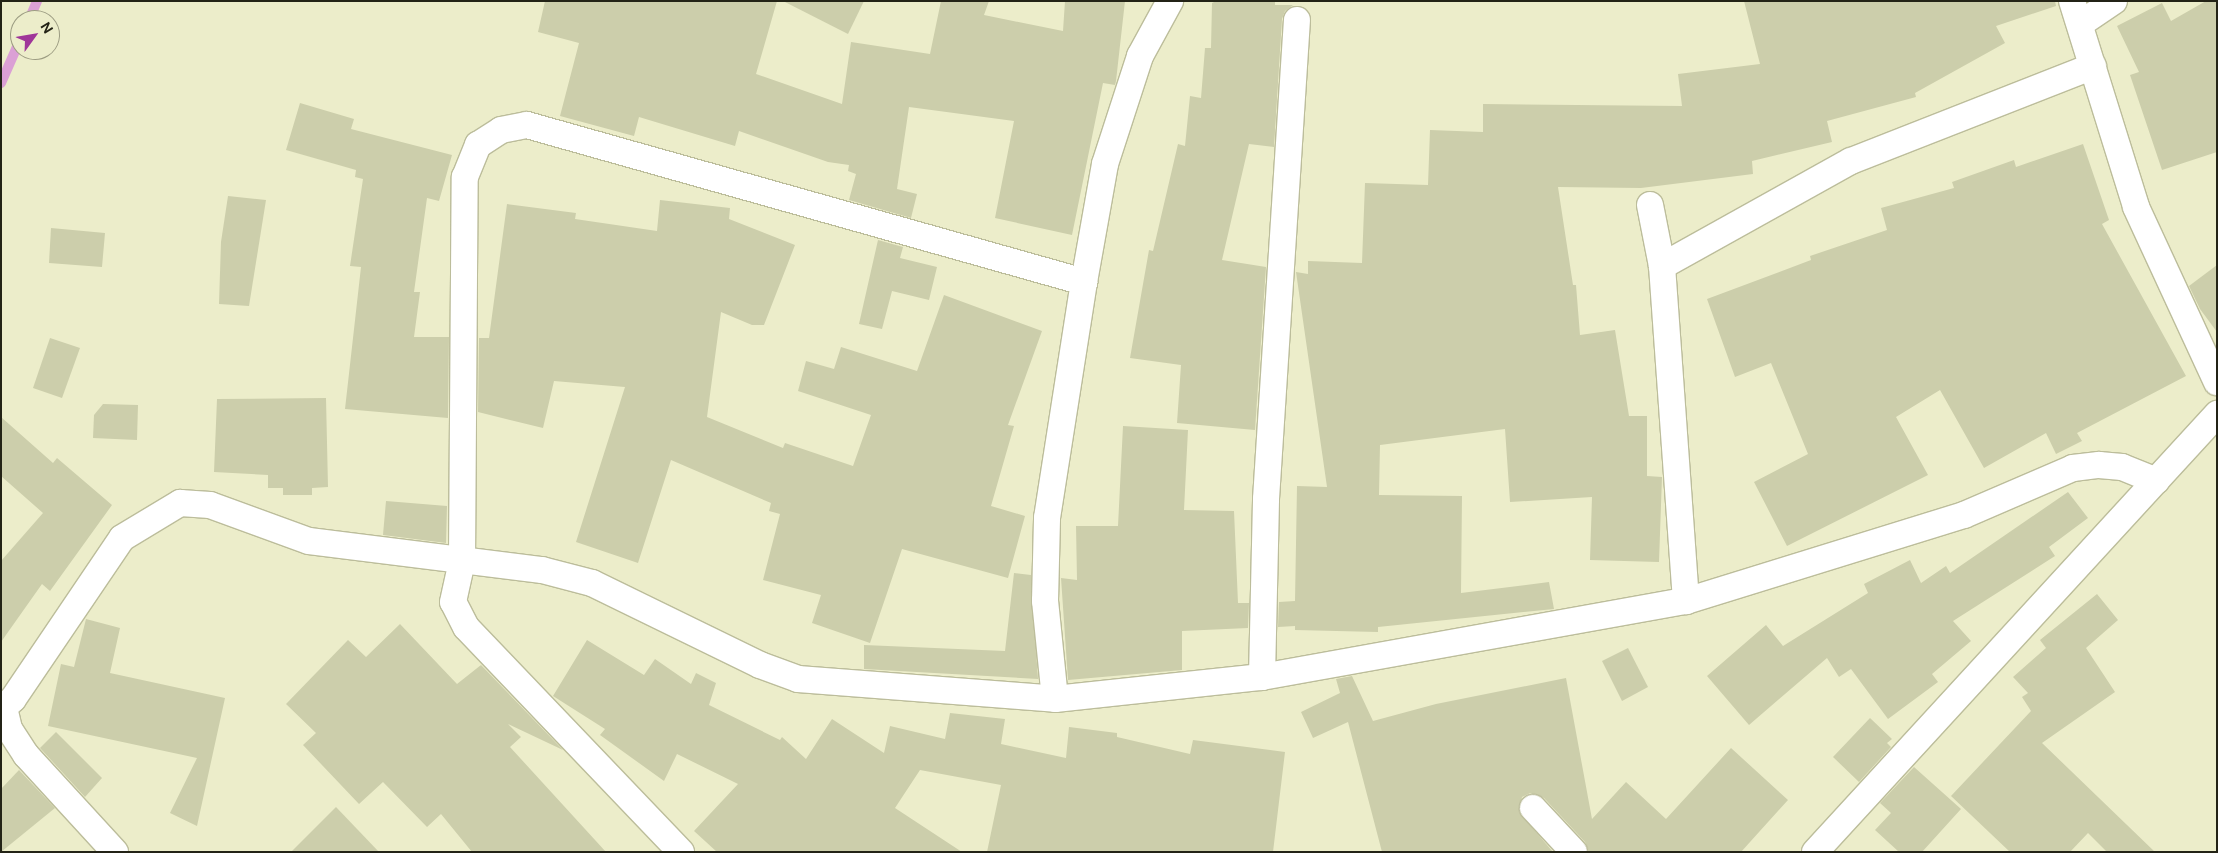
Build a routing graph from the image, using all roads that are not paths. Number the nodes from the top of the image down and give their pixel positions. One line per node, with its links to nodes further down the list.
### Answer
1 (1170, 1): 8 (street)
2 (2114, 1): 3 (street)
3 (2076, 13): 5 (street)
4 (1297, 20): 14 (street)
5 (2093, 66): 7 (street); 9 (street)
6 (1650, 205): 7 (street)
7 (1662, 266): 13 (street)
8 (1084, 282): 12 (street); 15 (street)
9 (2217, 382)
10 (2217, 414): 11 (street)
11 (2156, 481): 13 (street); 20 (street)
12 (462, 561): 15 (street); 17 (street); 18 (street)
13 (1686, 601): 14 (street)
14 (1262, 677): 15 (street)
15 (1055, 699)
16 (1533, 808): 19 (street)
17 (115, 852)
18 (681, 852)
19 (1574, 852)
20 (1815, 852)

